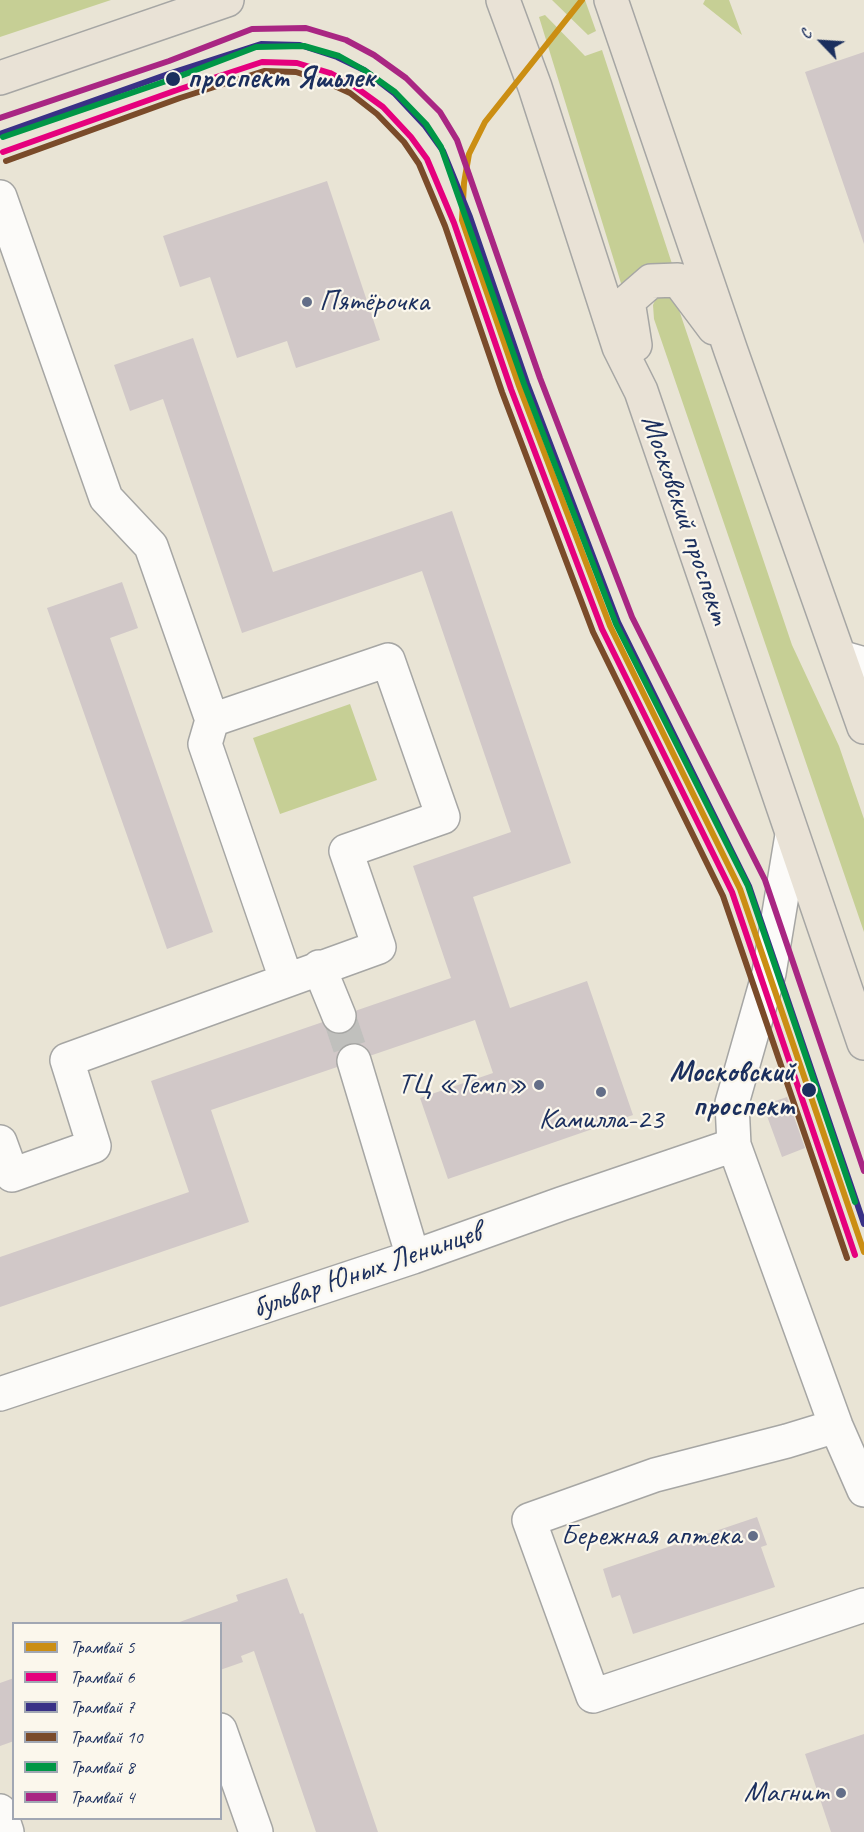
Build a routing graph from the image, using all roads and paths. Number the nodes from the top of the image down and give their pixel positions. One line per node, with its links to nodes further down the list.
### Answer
1 (227, 0): 4 (main road)
2 (503, 0): 7 (main road, Московский проспект)
3 (612, 0): 6 (main road)
4 (0, 78)
5 (2, 209): 10 (street)
6 (732, 351): 7 (main road); 8 (main road)
7 (641, 391): 12 (main road, Московский проспект)
8 (852, 660): 9 (street); 11 (main road)
9 (864, 683)
10 (212, 720): 13 (street); 14 (street)
11 (864, 728)
12 (792, 834): 16 (main road, Московский проспект); 19 (street)
13 (320, 967): 14 (street); 15 (street)
14 (286, 979): 18 (street)
15 (339, 1016)
16 (864, 1042)
17 (354, 1061): 20 (street)
18 (0, 1142)
19 (734, 1145): 20 (street, бульвар Юных Ленинцев); 22 (street)
20 (413, 1257): 21 (street, бульвар Юных Ленинцев)
21 (0, 1394)
22 (836, 1426): 23 (street); 24 (street)
23 (864, 1490)
24 (864, 1605)
25 (222, 1736): 28 (street)
26 (0, 1811): 27 (street)
27 (7, 1832)
28 (256, 1832)

